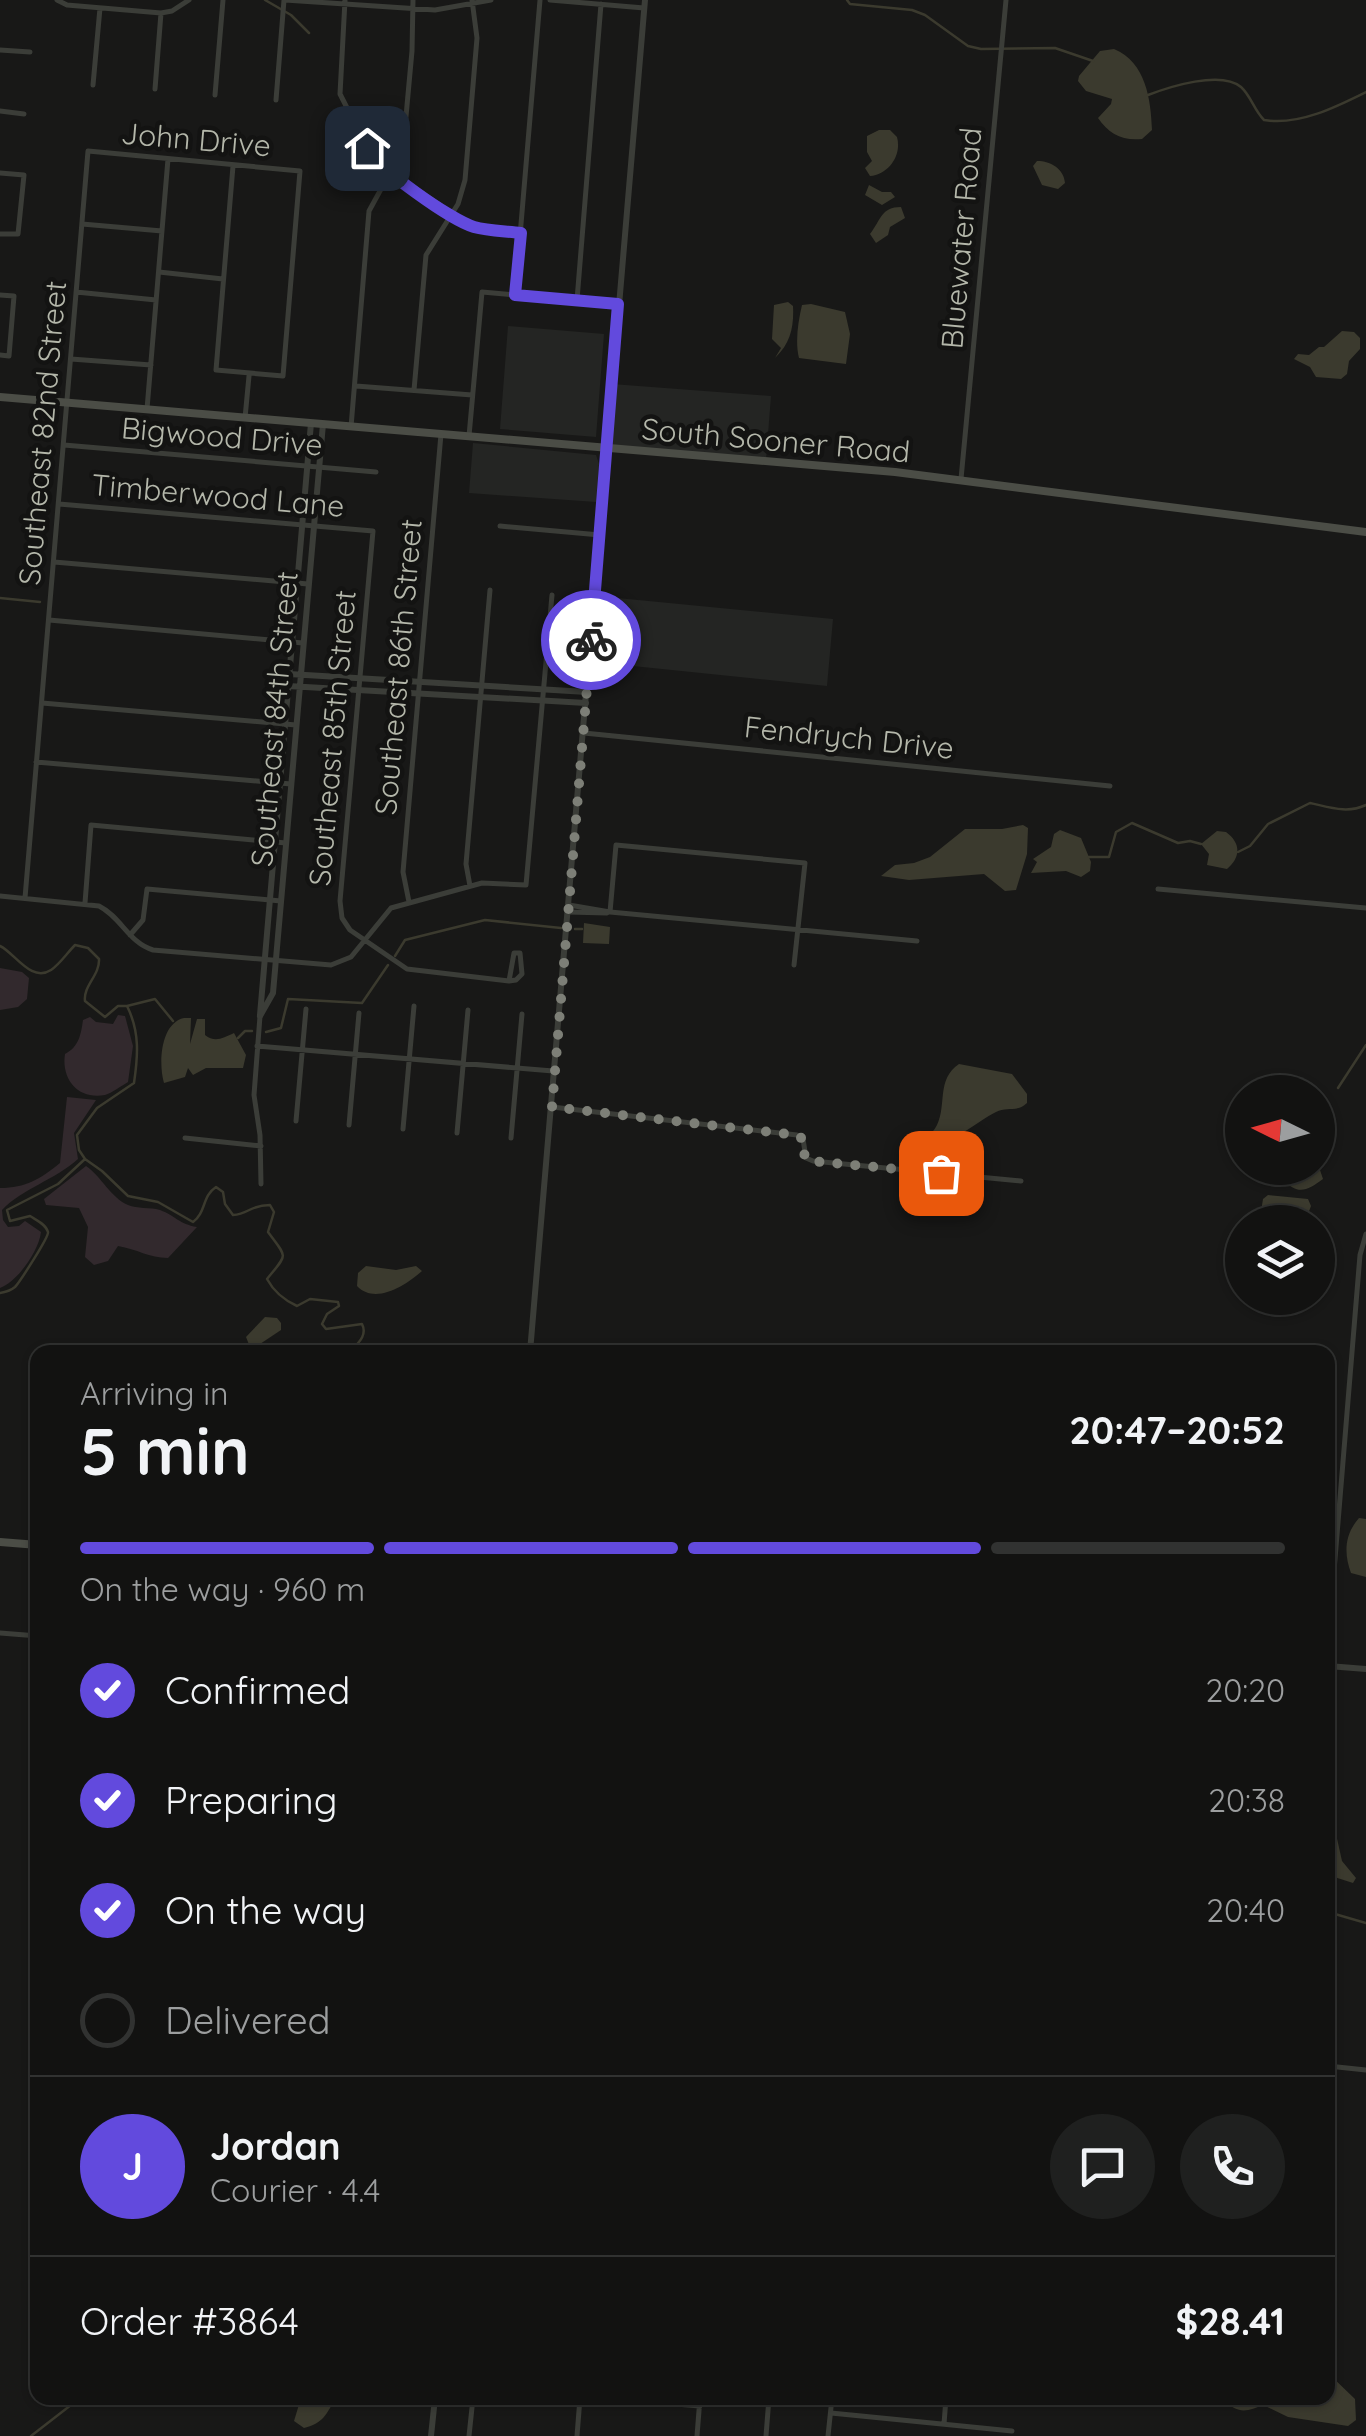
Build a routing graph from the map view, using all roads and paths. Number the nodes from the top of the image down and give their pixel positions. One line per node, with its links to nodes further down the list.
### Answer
1 (57, 0): 14 (street)
2 (189, 0): 16 (street)
3 (223, 0): 21 (street)
4 (284, 0): 10 (street); 22 (street)
5 (413, 0): 15 (street)
6 (491, 0): 11 (street)
7 (540, 0): 33 (street)
8 (550, 0): 12 (street)
9 (1006, 0): 64 (street, Bluewater Road)
10 (345, 2): 15 (street); 29 (street)
11 (472, 2): 15 (street); 30 (street)
12 (601, 4): 13 (street); 41 (street)
13 (644, 4): 42 (street)
14 (100, 8): 16 (street); 19 (street)
15 (412, 10): 29 (street)
16 (161, 13): 20 (street)
17 (0, 50): 18 (street)
18 (30, 52)
19 (94, 85)
20 (155, 89)
21 (215, 95)
22 (276, 100)
23 (0, 111): 24 (street)
24 (24, 114)
25 (88, 151): 26 (street, John Drive); 31 (street, Southeast 82nd Street)
26 (168, 158): 27 (street, John Drive); 32 (street)
27 (233, 166): 36 (street); 46 (street, John Drive)
28 (0, 173): 34 (street)
29 (390, 173): 30 (street); 47 (street)
30 (450, 214): 33 (street); 48 (street)
31 (82, 224): 32 (street); 37 (street, Southeast 82nd Street)
32 (162, 231): 35 (street)
33 (521, 233): 39 (street)
34 (0, 234)
35 (159, 272): 36 (street); 40 (street)
36 (223, 278): 46 (street)
37 (76, 292): 40 (street); 44 (street, Southeast 82nd Street)
38 (0, 294): 43 (street)
39 (515, 295): 41 (street); 49 (street)
40 (156, 300): 45 (street)
41 (577, 300): 42 (street)
42 (618, 304): 60 (street)
43 (0, 356)
44 (71, 358): 45 (street); 51 (street, Southeast 82nd Street)
45 (151, 365): 52 (street)
46 (249, 374): 53 (street)
47 (354, 386): 48 (street); 56 (street)
48 (414, 390): 49 (street)
49 (472, 395): 58 (street)
50 (0, 397): 51 (main road, South Sooner Road)
51 (68, 403): 52 (main road, South Sooner Road); 59 (street, Southeast 82nd Street)
52 (147, 409): 53 (main road, South Sooner Road)
53 (245, 418): 54 (main road, South Sooner Road)
54 (311, 423): 55 (main road, South Sooner Road); 61 (street, Southeast 84th Street)
55 (323, 424): 56 (main road, South Sooner Road); 62 (street, Southeast 84th Street)
56 (351, 426): 57 (main road, South Sooner Road)
57 (441, 434): 58 (main road, South Sooner Road); 83 (street, Southeast 86th Street)
58 (469, 436): 60 (main road, South Sooner Road)
59 (64, 445): 61 (street, Bigwood Drive); 65 (street, Southeast 82nd Street)
60 (607, 448): 64 (main road, South Sooner Road); 71 (street)
61 (308, 466): 62 (street, Bigwood Drive); 66 (street, Southeast 84th Street)
62 (320, 467): 63 (street, Bigwood Drive); 67 (street, Southeast 84th Street)
63 (376, 472)
64 (961, 479): 70 (main road, South Sooner Road)
65 (59, 504): 66 (street, Timberwood Lane); 72 (street, Southeast 82nd Street)
66 (302, 525): 67 (street, Timberwood Lane); 73 (street, Southeast 84th Street)
67 (314, 526): 69 (street, Timberwood Lane); 74 (street, Southeast 84th Street)
68 (500, 526): 71 (street)
69 (373, 530): 82 (street, Southeast 85th Street)
70 (1366, 532)
71 (600, 535): 89 (street)
72 (54, 562): 73 (street); 77 (street, Southeast 82nd Street)
73 (297, 583): 74 (street); 78 (street, Southeast 84th Street)
74 (308, 584): 79 (street, Southeast 84th Street)
75 (490, 590): 86 (street)
76 (552, 595): 87 (street)
77 (49, 620): 78 (street); 93 (street, Southeast 82nd Street)
78 (292, 642): 79 (street); 80 (street, Southeast 84th Street)
79 (303, 643): 81 (street, Southeast 84th Street)
80 (289, 674): 81 (street); 84 (street, Southeast 84th Street)
81 (301, 675): 82 (street); 85 (street, Southeast 84th Street)
82 (360, 678): 83 (street); 88 (street, Southeast 85th Street)
83 (420, 682): 86 (street); 90 (street, Southeast 86th Street)
84 (288, 686): 85 (street); 95 (street, Southeast 84th Street)
85 (300, 686): 88 (street); 96 (street, Southeast 84th Street)
86 (480, 686): 87 (street); 91 (street)
87 (543, 689): 89 (street); 92 (street)
88 (359, 690): 90 (street); 117 (street, Southeast 85th Street)
89 (587, 692): 94 (street)
90 (418, 694): 91 (street); 110 (street, Southeast 86th Street)
91 (480, 698): 92 (street); 104 (street)
92 (542, 701): 94 (street); 104 (street)
93 (42, 703): 95 (street); 98 (street, Southeast 82nd Street)
94 (586, 703): 97 (street)
95 (284, 724): 96 (street); 99 (street, Southeast 84th Street)
96 (296, 726): 100 (street, Southeast 84th Street)
97 (584, 734): 101 (street, Fendrych Drive); 113 (street)
98 (36, 762): 99 (street); 107 (street, Southeast 82nd Street)
99 (279, 783): 100 (street); 102 (street, Southeast 84th Street)
100 (291, 784): 103 (street, Southeast 84th Street)
101 (1110, 786)
102 (274, 842): 103 (street); 108 (street, Southeast 84th Street); 111 (street)
103 (286, 842): 109 (street, Southeast 84th Street)
104 (470, 886): 110 (street)
105 (1158, 889): 112 (street)
106 (0, 896): 107 (street)
107 (25, 898): 111 (street)
108 (269, 900): 109 (street); 116 (street); 119 (street, Southeast 84th Street)
109 (281, 900): 120 (street, Southeast 84th Street)
110 (409, 902): 117 (street)
111 (85, 903): 116 (street)
112 (1366, 908)
113 (568, 909): 114 (street); 135 (street)
114 (610, 912): 115 (street); 115 (street)
115 (798, 931): 118 (street); 121 (street)
116 (130, 935): 119 (street)
117 (364, 940): 120 (street); 122 (street)
118 (917, 941)
119 (264, 960): 120 (street); 128 (street, Southeast 84th Street)
120 (276, 961): 128 (street, Southeast 84th Street)
121 (794, 964)
122 (508, 981): 122 (street)
123 (414, 1006): 132 (street)
124 (306, 1009): 130 (street)
125 (468, 1010): 133 (street)
126 (359, 1013): 131 (street)
127 (522, 1014): 134 (street)
128 (260, 1016): 129 (street, Southeast 84th Street)
129 (257, 1046): 130 (street); 143 (street, Southeast 84th Street)
130 (302, 1050): 131 (street); 137 (street)
131 (355, 1054): 132 (street); 138 (street)
132 (409, 1058): 133 (street); 139 (street)
133 (462, 1063): 134 (street); 140 (street)
134 (516, 1067): 135 (street); 142 (street)
135 (554, 1071): 136 (street)
136 (552, 1107): 144 (street); 147 (street)
137 (296, 1120)
138 (349, 1125)
139 (402, 1130)
140 (458, 1134)
141 (185, 1138): 143 (street)
142 (511, 1138)
143 (261, 1146): 145 (street, Southeast 84th Street)
144 (1020, 1181)
145 (261, 1184)
146 (1366, 1234): 150 (street)
147 (531, 1345)
148 (0, 1542): 149 (main road)
149 (30, 1544)
150 (1335, 1559)
151 (0, 1633): 152 (street)
152 (30, 1635)
153 (1335, 1667): 154 (street)
154 (1366, 1670)
155 (1335, 2067): 156 (street)
156 (1366, 2070)
157 (433, 2405): 169 (street)
158 (472, 2405): 170 (street)
159 (579, 2405): 171 (street)
160 (692, 2405): 164 (street)
161 (769, 2405): 173 (street)
162 (831, 2405): 165 (street)
163 (945, 2405): 166 (street)
164 (700, 2406): 172 (street)
165 (830, 2413): 166 (street); 174 (street)
166 (944, 2424): 168 (street)
167 (1012, 2431): 168 (street)
168 (983, 2432)
169 (431, 2436)
170 (469, 2436)
171 (577, 2436)
172 (697, 2436)
173 (766, 2436)
174 (828, 2436)

